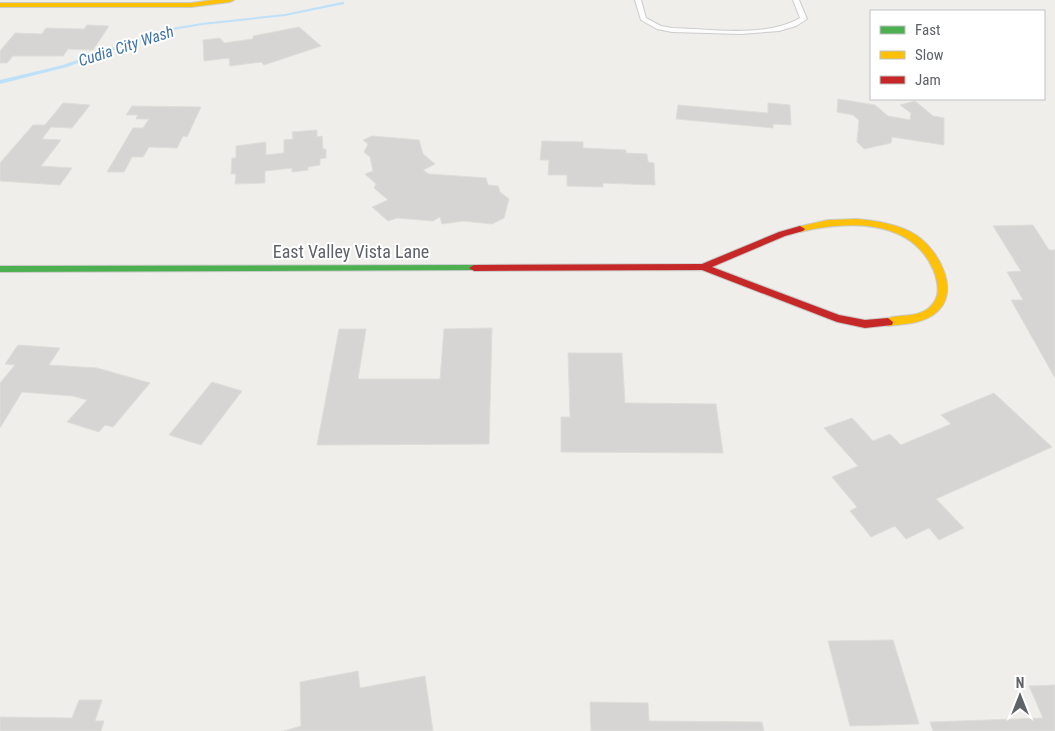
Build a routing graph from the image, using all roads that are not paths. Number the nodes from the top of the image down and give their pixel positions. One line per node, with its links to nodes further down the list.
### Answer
1 (230, 0): 4 (street)
2 (638, 0): 3 (lane)
3 (796, 0)
4 (0, 5)
5 (703, 267): 5 (street, East Valley Vista Lane); 6 (street, East Valley Vista Lane)
6 (0, 269)

